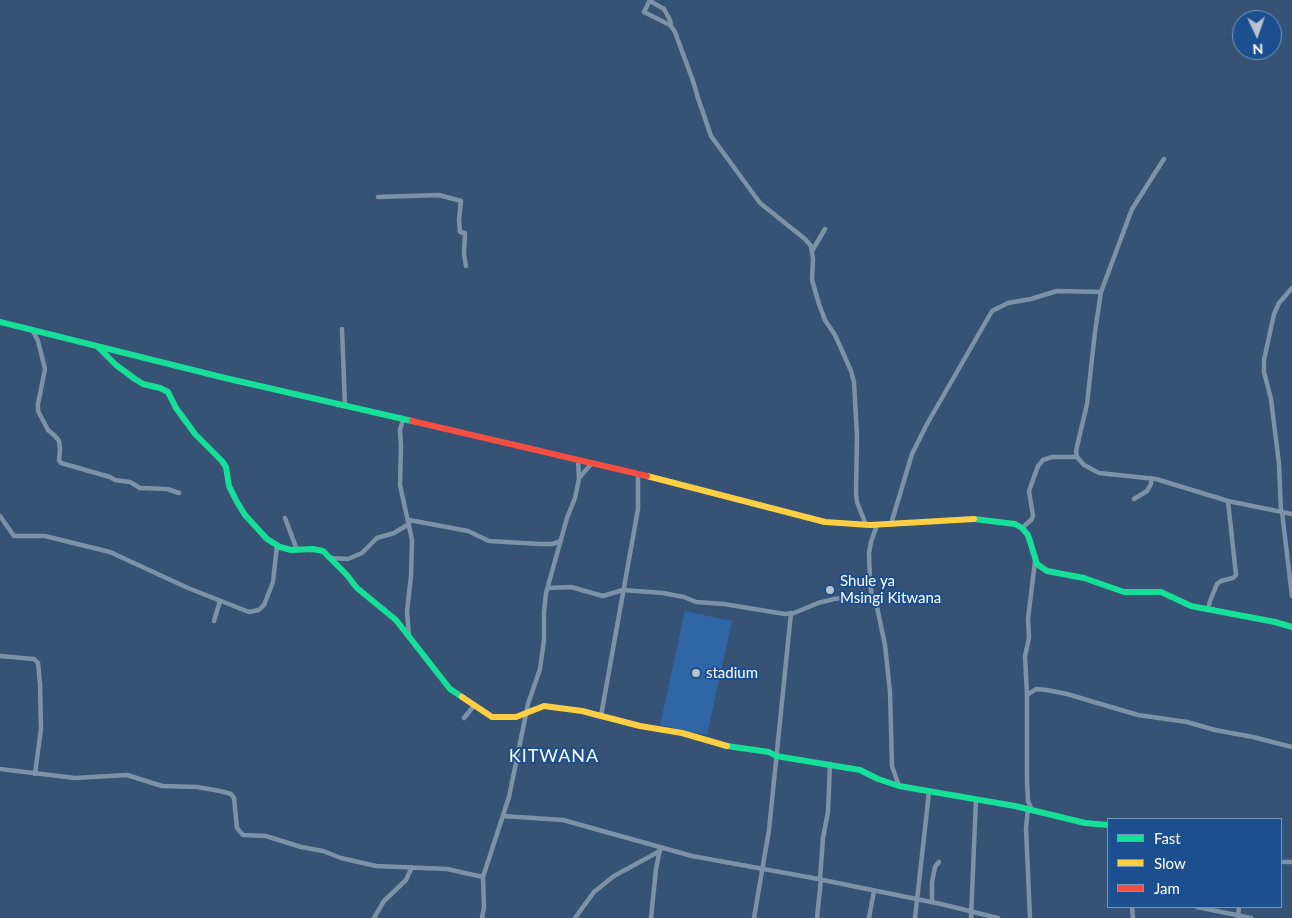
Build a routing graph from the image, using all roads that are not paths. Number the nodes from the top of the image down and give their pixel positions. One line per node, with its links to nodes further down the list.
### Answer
1 (650, 0): 2 (street); 2 (street)
2 (672, 27): 6 (street)
3 (1164, 159): 9 (street)
4 (378, 197): 7 (street)
5 (825, 229): 6 (street)
6 (812, 251): 32 (street)
7 (466, 266)
8 (1292, 288): 25 (street)
9 (1101, 292): 16 (street); 30 (street)
10 (0, 322): 12 (street)
11 (342, 329): 14 (street)
12 (32, 330): 13 (street); 22 (street)
13 (97, 346): 14 (street); 37 (street)
14 (345, 406): 15 (street)
15 (403, 420): 17 (street); 29 (street)
16 (1076, 457): 21 (street); 35 (street)
17 (578, 460): 18 (street); 20 (street)
18 (592, 463): 19 (street); 20 (street)
19 (638, 474): 32 (street); 43 (street)
20 (579, 478): 36 (street)
21 (1151, 478): 23 (street); 24 (street)
22 (179, 493)
23 (1134, 499)
24 (1228, 501): 25 (street); 47 (street)
25 (1281, 512): 26 (street); 39 (street)
26 (1292, 514)
27 (0, 516): 34 (street)
28 (285, 518): 38 (street)
29 (409, 522): 36 (street); 40 (street); 51 (street)
30 (891, 524): 33 (street); 35 (street)
31 (0, 525): 34 (street)
32 (866, 525): 33 (street)
33 (876, 525): 45 (street)
34 (7, 526): 46 (street)
35 (1022, 528): 41 (street)
36 (561, 541): 42 (street)
37 (277, 546): 38 (street); 46 (street)
38 (297, 550): 40 (street)
39 (1290, 557): 44 (street)
40 (330, 558): 51 (street)
41 (1035, 561): 47 (street); 53 (street)
42 (548, 588): 43 (street); 55 (street)
43 (623, 590): 48 (street); 56 (street)
44 (1292, 596)
45 (872, 599): 48 (street); 63 (street)
46 (220, 601): 49 (street)
47 (1208, 610): 50 (street)
48 (792, 613): 59 (street)
49 (214, 621)
50 (1292, 627)
51 (409, 638): 54 (street)
52 (0, 656): 62 (street)
53 (1027, 695): 58 (street); 65 (street)
54 (473, 707): 55 (street); 57 (street)
55 (527, 712): 56 (street); 69 (street)
56 (601, 716): 59 (street)
57 (464, 718)
58 (1292, 747)
59 (776, 756): 60 (street); 74 (street)
60 (830, 764): 63 (street); 76 (street)
61 (0, 769): 62 (street)
62 (36, 774): 73 (street)
63 (899, 786): 64 (street)
64 (929, 792): 66 (street); 78 (street)
65 (1028, 796): 67 (street); 68 (street)
66 (976, 799): 67 (street); 82 (street)
67 (1019, 808): 68 (street)
68 (1030, 810): 70 (street); 94 (street)
69 (503, 816): 71 (street); 75 (street)
70 (1107, 825)
71 (660, 849): 74 (street); 86 (street); 87 (street)
72 (939, 862): 79 (street)
73 (412, 868): 75 (street); 84 (street)
74 (763, 868): 76 (street); 88 (street)
75 (483, 877): 85 (street)
76 (820, 879): 77 (street); 89 (street)
77 (874, 891): 78 (street); 90 (street)
78 (917, 900): 79 (street); 91 (street)
79 (932, 902): 82 (street)
80 (1202, 908): 83 (street)
81 (1239, 908): 83 (street)
82 (971, 911): 92 (street); 93 (street)
83 (1238, 916): 95 (street)
84 (374, 918)
85 (482, 918)
86 (575, 918)
87 (651, 918)
88 (754, 918)
89 (817, 918)
90 (869, 918)
91 (915, 918)
92 (971, 918)
93 (998, 918)
94 (1030, 918)
95 (1251, 918)

